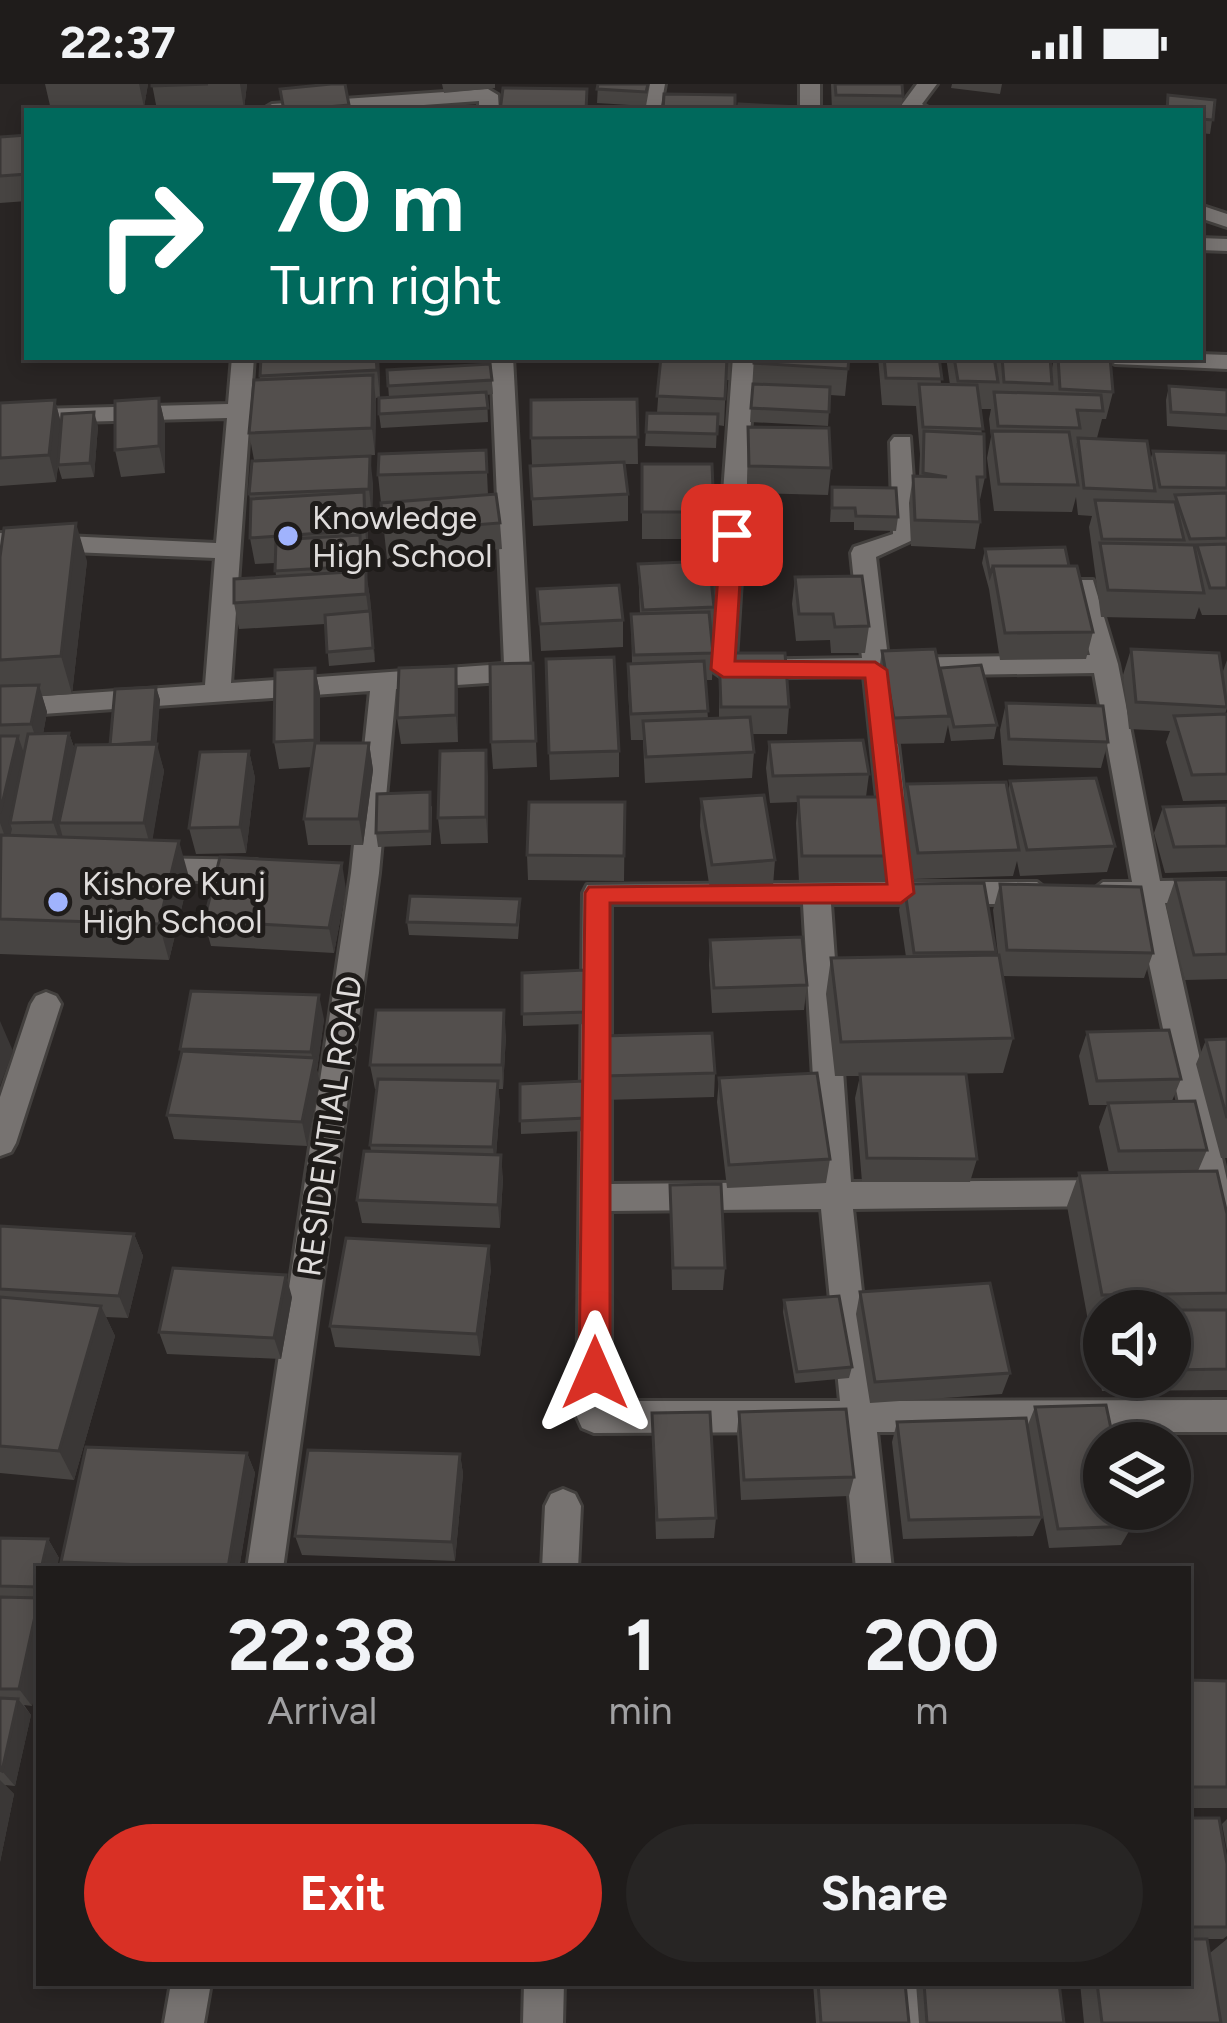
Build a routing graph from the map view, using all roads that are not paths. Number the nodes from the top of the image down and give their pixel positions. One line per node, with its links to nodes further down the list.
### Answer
1 (927, 84): 4 (street)
2 (301, 108): 3 (street)
3 (489, 108)
4 (913, 108)
5 (243, 360): 10 (street)
6 (502, 360): 18 (street)
7 (744, 360): 17 (street)
8 (1182, 360): 9 (street)
9 (1227, 362)
10 (238, 411): 11 (street); 14 (street)
11 (0, 417)
12 (902, 442): 17 (street)
13 (0, 541): 14 (street)
14 (228, 551): 19 (street)
15 (1084, 586): 16 (street)
16 (1105, 664): 17 (street); 24 (street)
17 (875, 670): 26 (street)
18 (384, 681): 19 (street); 36 (street, RESIDENTIAL ROAD)
19 (217, 692): 20 (street)
20 (0, 708)
21 (115, 868): 22 (street)
22 (297, 872)
23 (1227, 891): 24 (street)
24 (1148, 892): 26 (street); 32 (street)
25 (816, 893): 26 (street); 30 (street); 31 (street)
26 (901, 893)
27 (46, 1004): 28 (street)
28 (0, 1143)
29 (1144, 1192): 31 (street)
30 (596, 1198): 31 (street); 34 (street)
31 (836, 1198): 34 (street)
32 (1227, 1252)
33 (1227, 1416): 34 (street)
34 (862, 1418): 38 (street)
35 (563, 1506): 37 (street)
36 (265, 1566)
37 (560, 1566)
38 (874, 1566)
39 (190, 1986): 42 (street)
40 (544, 1986): 43 (street)
41 (906, 1986): 44 (street)
42 (184, 2023)
43 (543, 2023)
44 (909, 2023)

